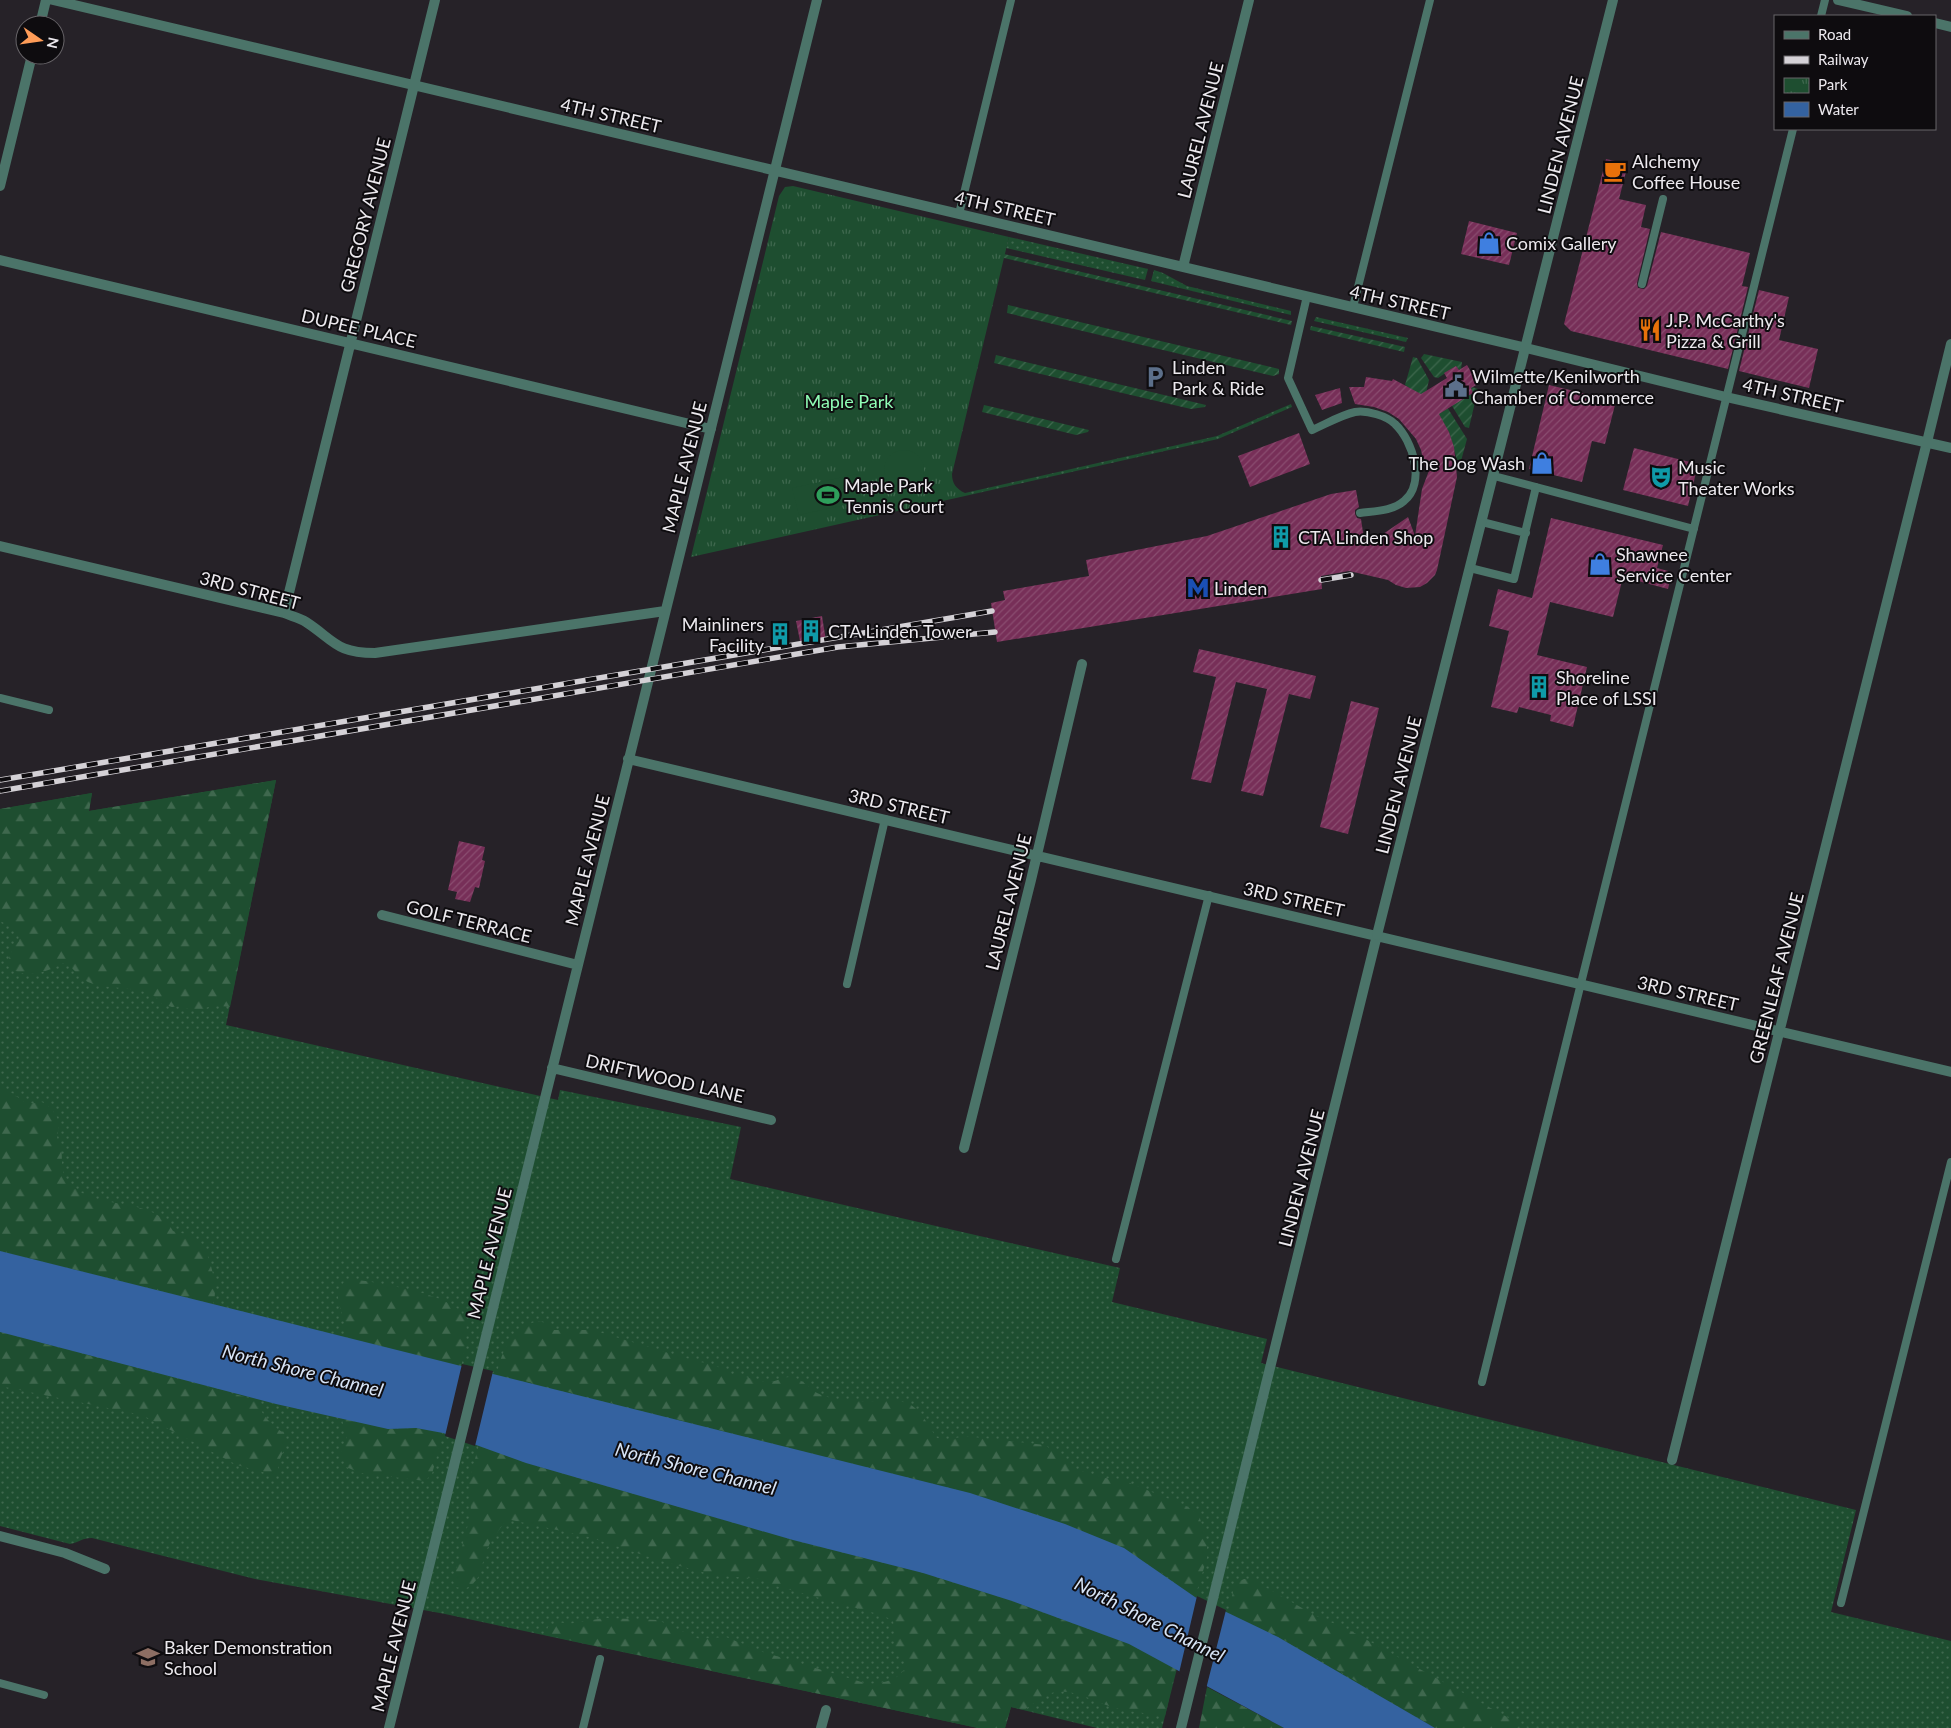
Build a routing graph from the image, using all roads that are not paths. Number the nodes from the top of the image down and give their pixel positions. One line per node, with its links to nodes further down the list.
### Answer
1 (46, 0): 11 (street)
2 (52, 0): 17 (street, 4TH STREET)
3 (435, 0): 17 (street, GREGORY AVENUE)
4 (817, 0): 19 (street, MAPLE AVENUE)
5 (1011, 0): 22 (lane)
6 (1249, 0): 24 (street, LAUREL AVENUE)
7 (1430, 0): 27 (lane)
8 (1612, 0): 30 (street, LINDEN AVENUE)
9 (1825, 0): 12 (lane)
10 (1838, 0): 13 (street)
11 (42, 15)
12 (1821, 15)
13 (1902, 15)
14 (1936, 23): 15 (street)
15 (1951, 27)
16 (30, 65): 20 (street)
17 (414, 85): 19 (street, 4TH STREET); 28 (street, GREGORY AVENUE)
18 (1793, 130): 31 (lane)
19 (775, 170): 22 (street, 4TH STREET); 32 (street, MAPLE AVENUE)
20 (0, 183)
21 (1662, 199): 25 (lane)
22 (959, 214): 24 (street, 4TH STREET)
23 (0, 260): 28 (street, DUPEE PLACE)
24 (1183, 267): 26 (street, 4TH STREET)
25 (1642, 284)
26 (1307, 296): 27 (street, 4TH STREET); 37 (lane)
27 (1352, 307): 30 (street, 4TH STREET)
28 (351, 342): 32 (street, DUPEE PLACE); 44 (street, GREGORY AVENUE)
29 (1951, 344): 33 (street, GREENLEAF AVENUE)
30 (1526, 348): 31 (street, 4TH STREET); 35 (street, LINDEN AVENUE)
31 (1726, 397): 33 (street, 4TH STREET); 39 (lane)
32 (711, 429): 43 (street, MAPLE AVENUE)
33 (1927, 442): 34 (street, 4TH STREET); 57 (street, GREENLEAF AVENUE)
34 (1951, 448)
35 (1494, 476): 36 (lane); 38 (street, LINDEN AVENUE)
36 (1536, 487): 39 (lane); 40 (lane)
37 (1360, 513)
38 (1482, 522): 40 (lane); 42 (street, LINDEN AVENUE)
39 (1694, 529): 56 (lane)
40 (1526, 533): 42 (lane)
41 (0, 546): 44 (street, 3RD STREET)
42 (1470, 568): 53 (street, LINDEN AVENUE)
43 (665, 611): 44 (street, 3RD STREET); 48 (street, MAPLE AVENUE)
44 (284, 613)
45 (1082, 664): 50 (street, LAUREL AVENUE)
46 (0, 698): 47 (lane)
47 (49, 710)
48 (628, 759): 49 (street, 3RD STREET); 54 (street, MAPLE AVENUE)
49 (886, 819): 50 (street, 3RD STREET); 55 (lane)
50 (1037, 855): 51 (street, 3RD STREET); 61 (street, LAUREL AVENUE)
51 (1208, 895): 53 (street, 3RD STREET); 63 (lane)
52 (382, 915): 54 (street, GOLF TERRACE)
53 (1377, 935): 56 (street, 3RD STREET); 76 (street, LINDEN AVENUE)
54 (578, 965): 58 (street, MAPLE AVENUE)
55 (847, 984)
56 (1580, 984): 57 (street, 3RD STREET); 64 (lane)
57 (1780, 1031): 59 (street, 3RD STREET); 65 (street, GREENLEAF AVENUE)
58 (552, 1068): 60 (street, DRIFTWOOD LANE); 73 (street, MAPLE AVENUE)
59 (1951, 1072)
60 (771, 1120)
61 (964, 1148)
62 (1951, 1162): 68 (lane)
63 (1116, 1259)
64 (1482, 1382)
65 (1672, 1460)
66 (0, 1536): 67 (street)
67 (105, 1569)
68 (1841, 1603)
69 (600, 1659): 74 (lane)
70 (0, 1684): 71 (lane)
71 (44, 1694)
72 (826, 1710): 75 (street)
73 (389, 1728)
74 (582, 1728)
75 (821, 1728)
76 (1181, 1728)

